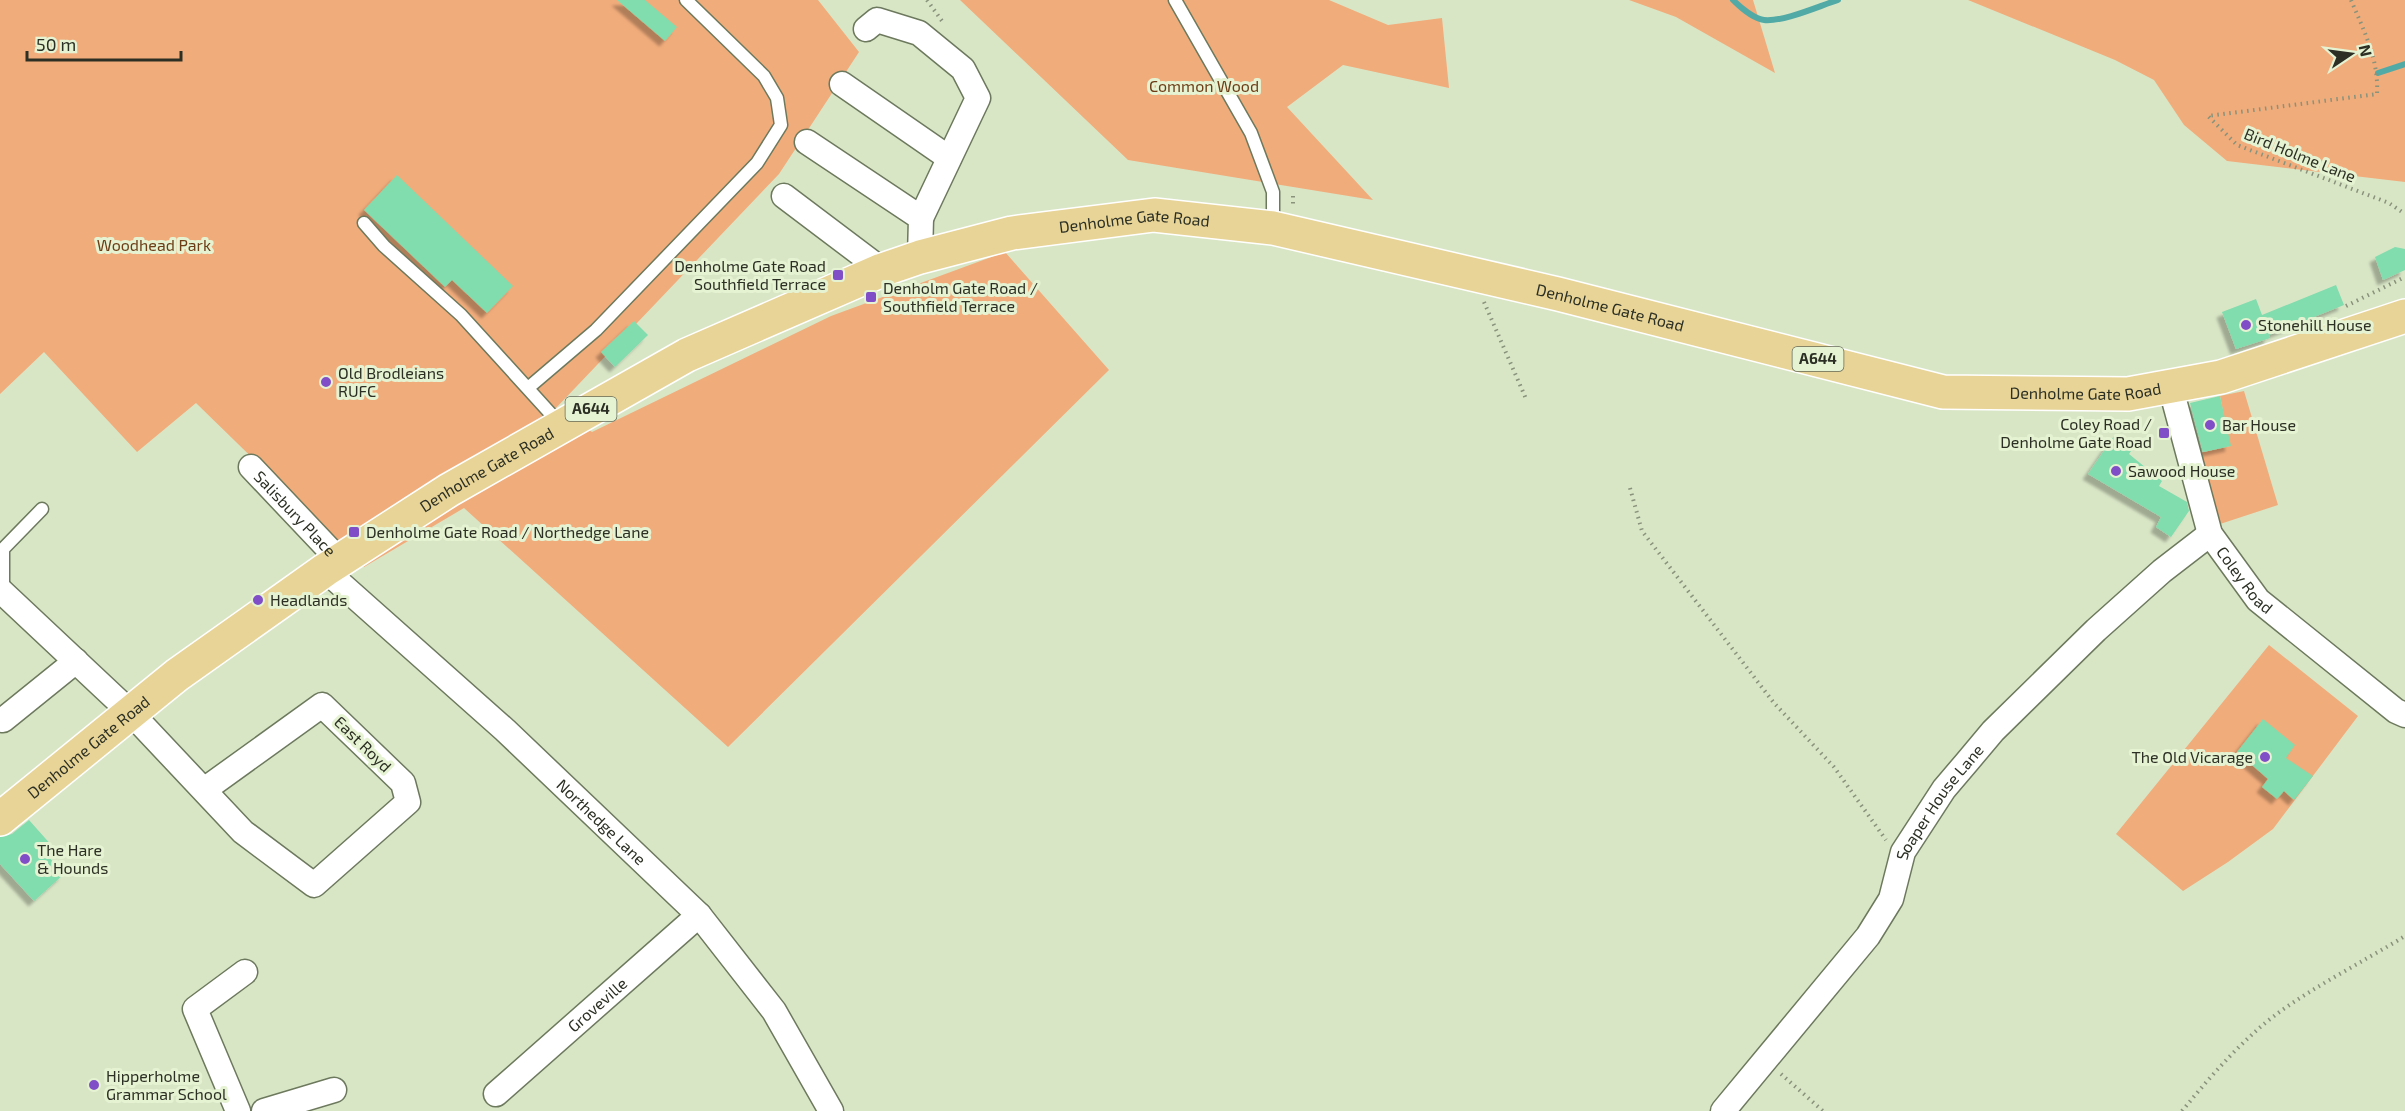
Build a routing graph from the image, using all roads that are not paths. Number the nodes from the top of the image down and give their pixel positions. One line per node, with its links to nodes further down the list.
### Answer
1 (687, 0): 15 (lane)
2 (1175, 0): 10 (lane)
3 (866, 29): 6 (street)
4 (842, 84): 6 (street)
5 (807, 142): 8 (street)
6 (949, 158): 8 (street)
7 (784, 196): 12 (street)
8 (921, 218): 11 (street)
9 (364, 223): 15 (lane)
10 (1273, 228): 11 (main road, Denholme Gate Road / A644); 14 (main road, Denholme Gate Road / A644)
11 (920, 257): 12 (main road, Denholme Gate Road / A644)
12 (882, 270): 16 (main road, Denholme Gate Road / A644)
13 (2405, 316): 14 (main road, Denholme Gate Road / A644)
14 (2170, 385): 19 (street, Coley Road)
15 (528, 388): 16 (lane)
16 (562, 426): 20 (main road, Denholme Gate Road / A644)
17 (251, 467): 20 (street, Salisbury Place)
18 (42, 509): 21 (lane)
19 (2210, 534): 24 (street, Coley Road); 35 (street, Soaper House Lane)
20 (333, 565): 23 (main road, Denholme Gate Road / A644); 28 (street, Northedge Lane)
21 (2, 592): 22 (street)
22 (76, 661): 23 (street); 25 (street)
23 (131, 713): 26 (street); 27 (main road, Denholme Gate Road / A644)
24 (2405, 715)
25 (3, 720)
26 (204, 790): 26 (street, East Royd)
27 (0, 819)
28 (699, 915): 31 (street, Groveville); 34 (street, Northedge Lane)
29 (245, 972): 32 (street)
30 (333, 1090): 33 (street)
31 (496, 1094)
32 (238, 1111)
33 (264, 1111)
34 (831, 1111)
35 (1723, 1111)

